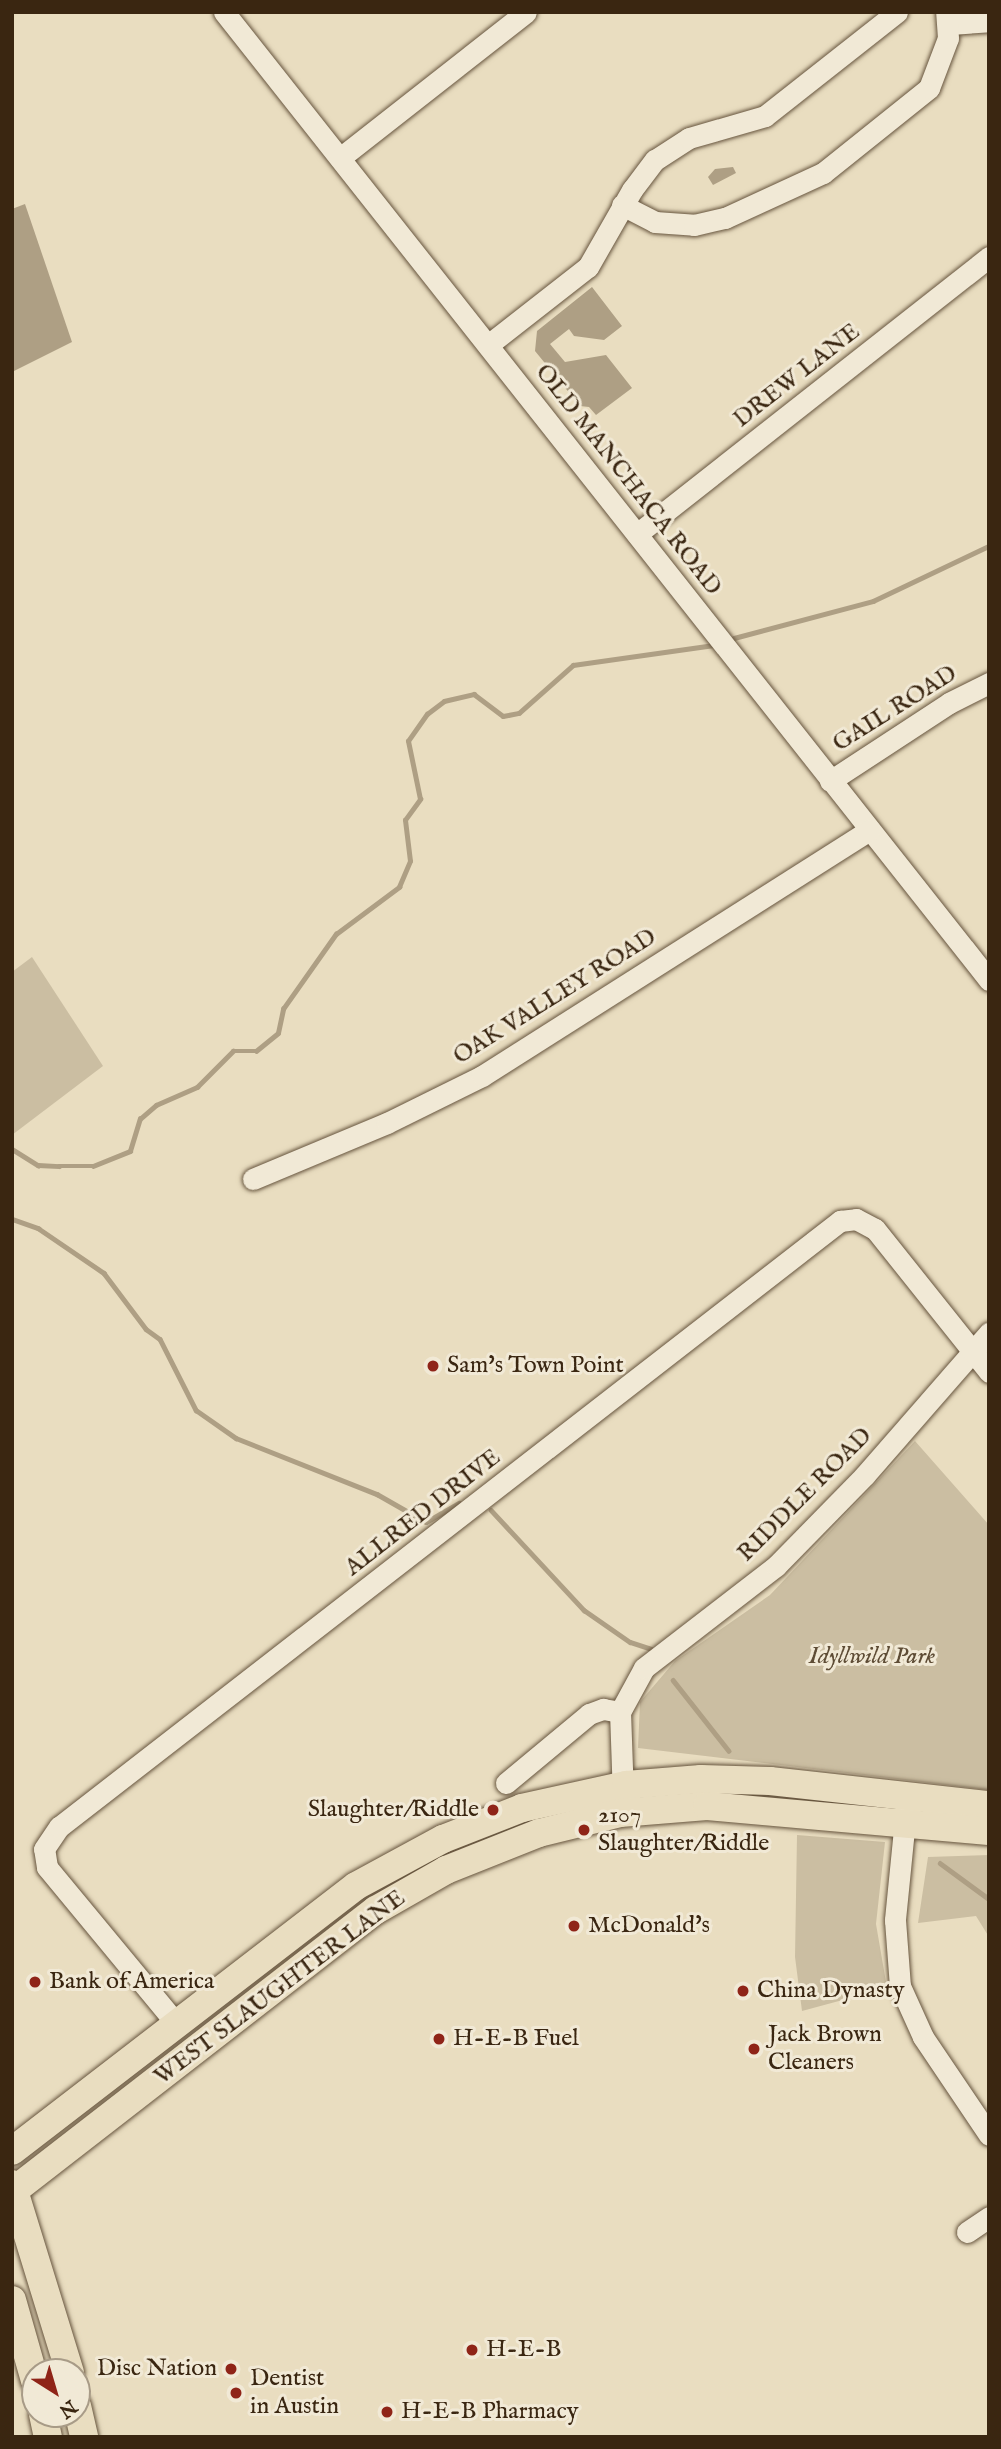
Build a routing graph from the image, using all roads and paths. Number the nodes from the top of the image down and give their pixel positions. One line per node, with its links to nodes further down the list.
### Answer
1 (224, 12): 6 (street, OLD MANCHACA ROAD)
2 (526, 12): 6 (street)
3 (897, 12): 7 (street)
4 (948, 18): 5 (street); 7 (street)
5 (989, 21)
6 (340, 158): 9 (street, OLD MANCHACA ROAD)
7 (622, 205): 9 (street)
8 (989, 257): 10 (street, DREW LANE)
9 (488, 345): 10 (street, OLD MANCHACA ROAD)
10 (637, 534): 12 (street, OLD MANCHACA ROAD)
11 (989, 683): 12 (street, GAIL ROAD)
12 (830, 781): 13 (street, OLD MANCHACA ROAD)
13 (869, 830): 14 (street, OLD MANCHACA ROAD); 15 (street, OAK VALLEY ROAD)
14 (989, 980)
15 (253, 1179)
16 (989, 1333): 17 (street, RIDDLE ROAD)
17 (973, 1351): 18 (street, ALLRED DRIVE); 19 (street, RIDDLE ROAD); 28 (street, ALLRED DRIVE)
18 (989, 1372)
19 (620, 1712): 20 (street); 21 (street)
20 (506, 1783)
21 (626, 1785): 23 (main road, WEST SLAUGHTER LANE); 24 (street); 26 (main road, WEST SLAUGHTER LANE)
22 (989, 1805): 23 (main road, WEST SLAUGHTER LANE)
23 (906, 1811): 24 (main road, WEST SLAUGHTER LANE); 25 (main road, WEST SLAUGHTER LANE); 29 (street)
24 (620, 1813): 27 (main road, WEST SLAUGHTER LANE)
25 (989, 1831)
26 (317, 1913): 27 (main road); 28 (main road, WEST SLAUGHTER LANE)
27 (300, 1966): 31 (main road, WEST SLAUGHTER LANE)
28 (175, 2022): 30 (main road, WEST SLAUGHTER LANE)
29 (989, 2135)
30 (12, 2151)
31 (13, 2189): 36 (main road)
32 (989, 2217): 33 (street)
33 (967, 2232)
34 (12, 2301): 35 (main road)
35 (28, 2358)
36 (65, 2358)

